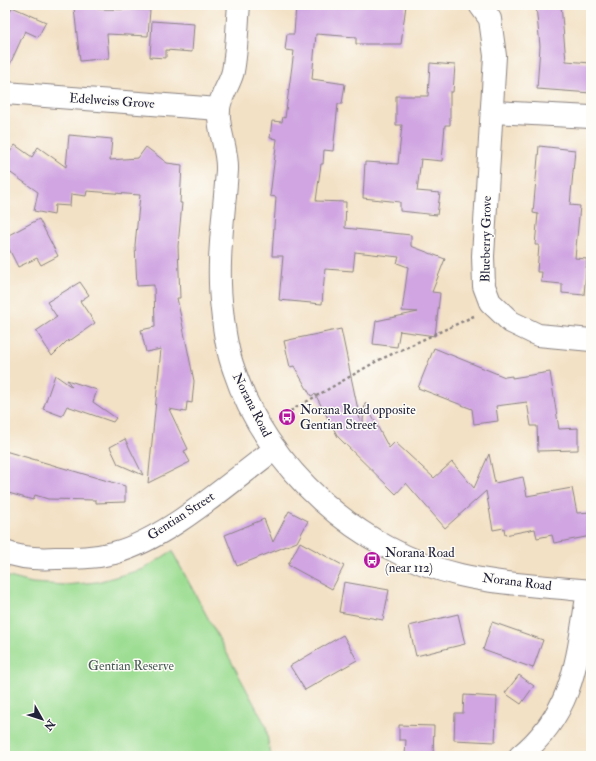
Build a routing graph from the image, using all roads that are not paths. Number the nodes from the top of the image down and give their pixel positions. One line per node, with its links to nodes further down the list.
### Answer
1 (239, 5): 4 (street, Norana Road)
2 (480, 5): 5 (street, Blueberry Grove)
3 (5, 93): 4 (street, Edelweiss Grove)
4 (219, 109): 8 (street, Norana Road)
5 (492, 112): 6 (street); 7 (street, Blueberry Grove)
6 (591, 117)
7 (591, 340)
8 (275, 449): 9 (street, Gentian Street); 10 (street, Norana Road)
9 (5, 552)
10 (590, 591): 11 (street)
11 (520, 756)

